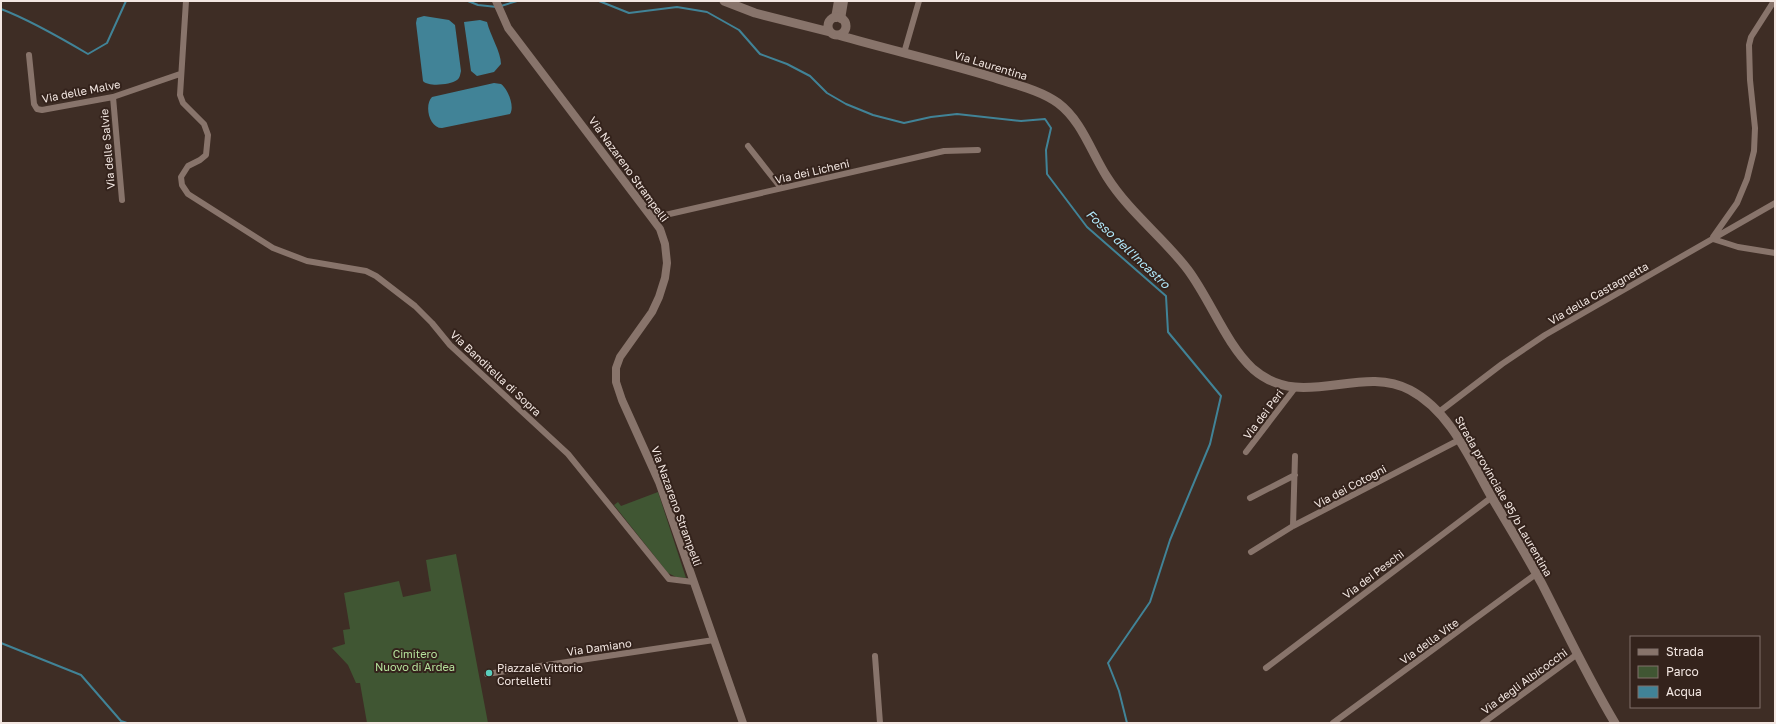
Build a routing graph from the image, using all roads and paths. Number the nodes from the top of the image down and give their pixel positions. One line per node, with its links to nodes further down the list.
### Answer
1 (186, 1): 14 (street, Via Banditella di Sopra)
2 (496, 1): 22 (street, Via Nazareno Strampelli)
3 (724, 1): 9 (main road, Via Laurentina)
4 (838, 1): 8 (street)
5 (844, 1): 8 (street)
6 (919, 1): 12 (street)
7 (1774, 1): 23 (street)
8 (838, 20): 9 (main road, Via Laurentina); 10 (main road); 10 (main road); 11 (main road, Via Laurentina)
9 (808, 26): 10 (main road, Via Laurentina)
10 (834, 34): 11 (main road, Via Laurentina)
11 (891, 49): 12 (main road, Via Laurentina)
12 (904, 53): 16 (main road, Via Laurentina)
13 (29, 55): 15 (street, Via delle Malve)
14 (180, 74): 15 (street, Via delle Malve); 36 (street, Via Banditella di Sopra)
15 (113, 97): 20 (street, Via delle Salvie)
16 (1075, 119): 25 (main road, Strada provinciale 95/b Laurentina)
17 (748, 146): 19 (street)
18 (978, 150): 19 (street, Via dei Licheni)
19 (781, 188): 22 (street, Via dei Licheni)
20 (122, 200)
21 (1775, 203): 23 (street, Via della Castagnetta)
22 (652, 218): 36 (street, Via Nazareno Strampelli)
23 (1713, 239): 24 (street); 26 (street, Via della Castagnetta)
24 (1775, 253)
25 (1295, 388): 26 (main road, Strada provinciale 95/b Laurentina); 28 (street, Via dei Peri)
26 (1438, 412): 27 (main road, Strada provinciale 95/b Laurentina)
27 (1459, 440): 31 (main road, Strada provinciale 95/b Laurentina); 33 (street, Via dei Cotogni)
28 (1246, 452)
29 (1295, 456): 30 (street)
30 (1295, 475): 32 (street); 33 (street)
31 (1492, 497): 35 (main road, Strada provinciale 95/b Laurentina); 40 (street, Via dei Peschi)
32 (1250, 498)
33 (1294, 526): 34 (street, Via dei Cotogni)
34 (1251, 552)
35 (1536, 574): 38 (main road, Strada provinciale 95/b Laurentina); 44 (street, Via della Vite)
36 (693, 582): 37 (street, Via Nazareno Strampelli)
37 (714, 640): 41 (street, Via Damiano); 42 (street, Via Nazareno Strampelli)
38 (1576, 655): 45 (street, Via degli Albicocchi); 46 (main road, Strada provinciale 95/b Laurentina)
39 (876, 656): 43 (street)
40 (1266, 668)
41 (487, 674)
42 (743, 723)
43 (880, 723)
44 (1332, 723)
45 (1483, 723)
46 (1615, 723)

